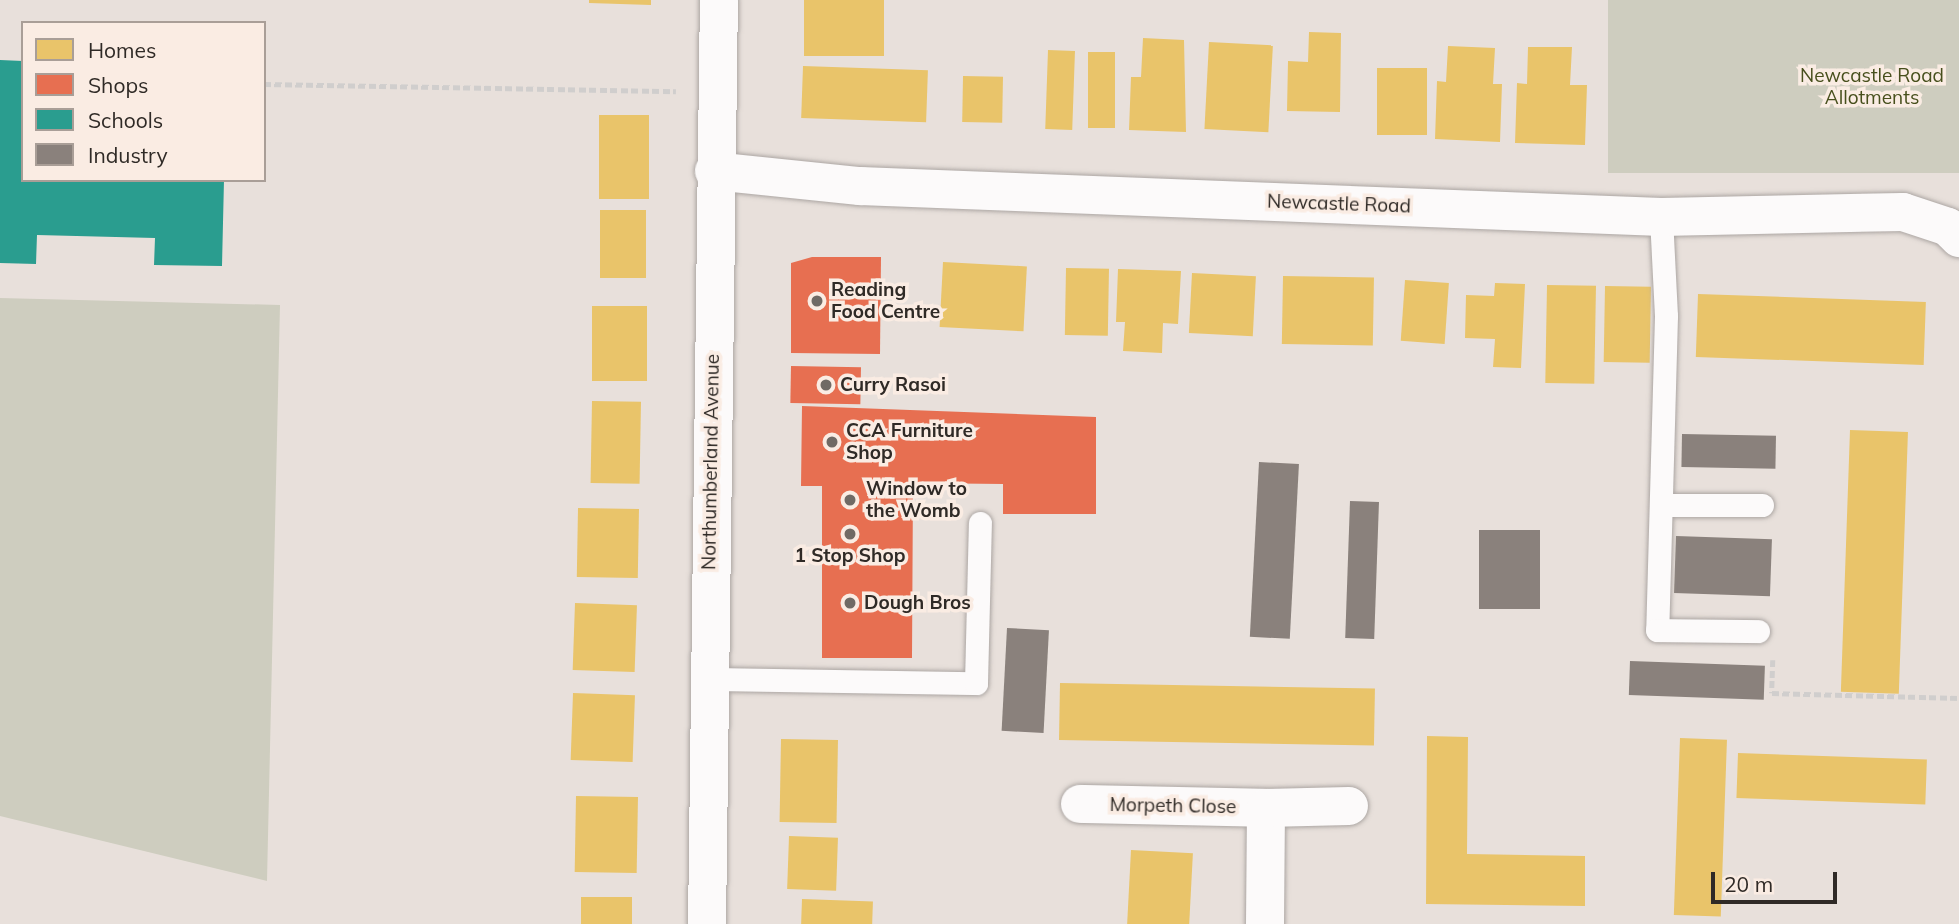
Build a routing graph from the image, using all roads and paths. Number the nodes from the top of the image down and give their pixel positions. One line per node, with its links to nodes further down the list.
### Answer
1 (719, 0): 3 (street, Northumberland Avenue)
2 (266, 84): 3 (path)
3 (716, 92): 4 (street, Northumberland Avenue)
4 (714, 171): 5 (street, Newcastle Road); 11 (street, Northumberland Avenue)
5 (1661, 217): 6 (street, Newcastle Road); 7 (lane)
6 (1959, 238)
7 (1661, 505): 8 (lane); 10 (lane)
8 (1762, 505)
9 (980, 523): 11 (lane)
10 (1758, 631): 12 (path)
11 (709, 680): 16 (street, Northumberland Avenue)
12 (1959, 698)
13 (1080, 804): 15 (street, Morpeth Close)
14 (1349, 806): 15 (street, Morpeth Close)
15 (1266, 808): 17 (street)
16 (707, 924)
17 (1265, 924)

